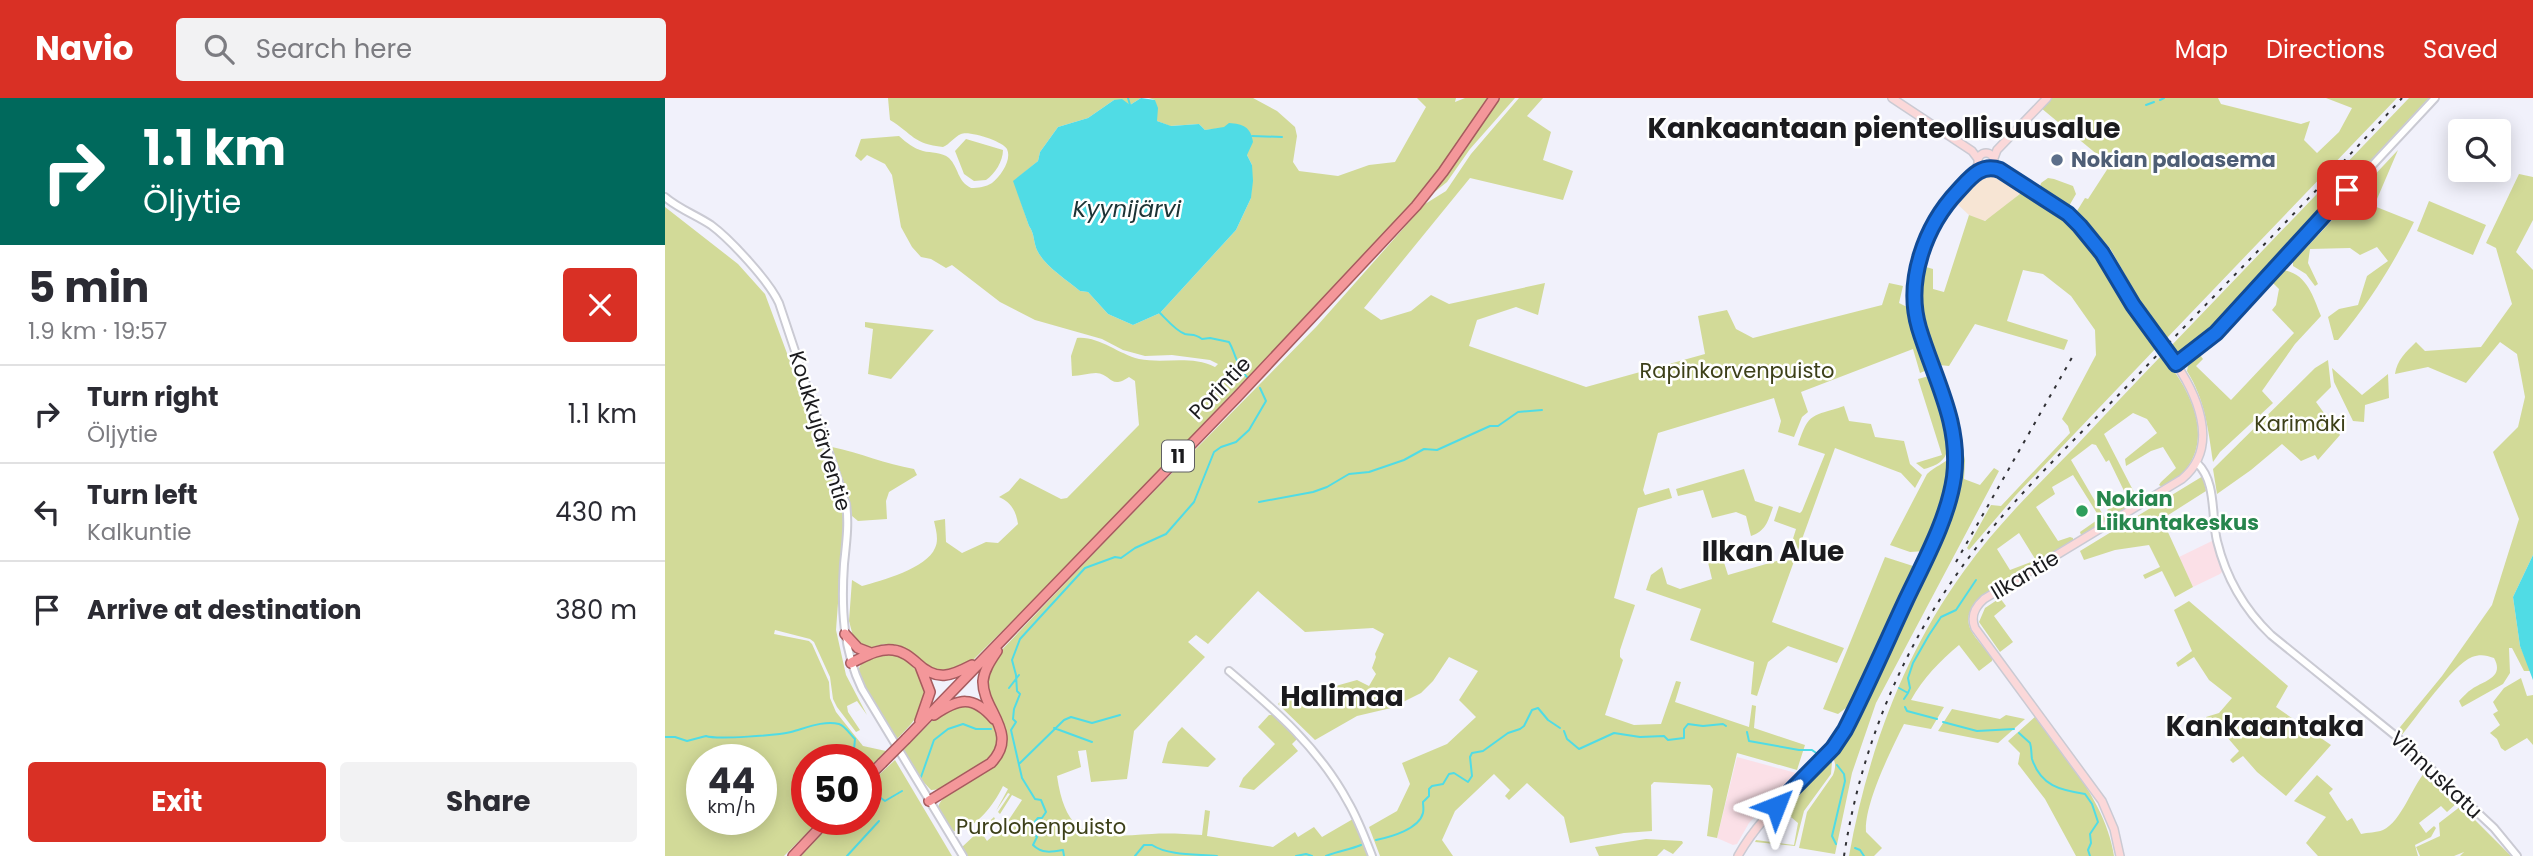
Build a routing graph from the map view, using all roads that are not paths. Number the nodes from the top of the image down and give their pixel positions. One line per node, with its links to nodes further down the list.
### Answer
1 (1494, 98): 10 (highway, Porintie / 11)
2 (1892, 98): 5 (main road)
3 (2047, 98): 5 (main road)
4 (2435, 98): 7 (street)
5 (1988, 162): 7 (main road, bridge); 24 (main road)
6 (665, 197): 9 (street, Koukkujärventie)
7 (2176, 364): 8 (main road)
8 (2197, 463): 25 (main road, Ilkantie); 26 (street, Vihnuskatu)
9 (845, 634): 11 (highway); 13 (street, Koukkujärventie)
10 (1003, 638): 12 (highway, Porintie / 11); 16 (highway)
11 (871, 653): 13 (highway); 14 (highway)
12 (983, 659): 14 (highway); 17 (highway, Porintie / 11)
13 (851, 663): 19 (street, Koukkujärventie)
14 (920, 666): 17 (highway)
15 (1229, 671): 23 (street)
16 (997, 722): 17 (highway); 19 (highway)
17 (918, 726): 18 (highway, Porintie / 11, bridge)
18 (882, 763)
19 (929, 801): 22 (street, Koukkujärventie)
20 (813, 835): 21 (highway)
21 (793, 856)
22 (963, 856)
23 (1372, 856)
24 (1738, 856)
25 (2120, 856)
26 (2517, 856)

